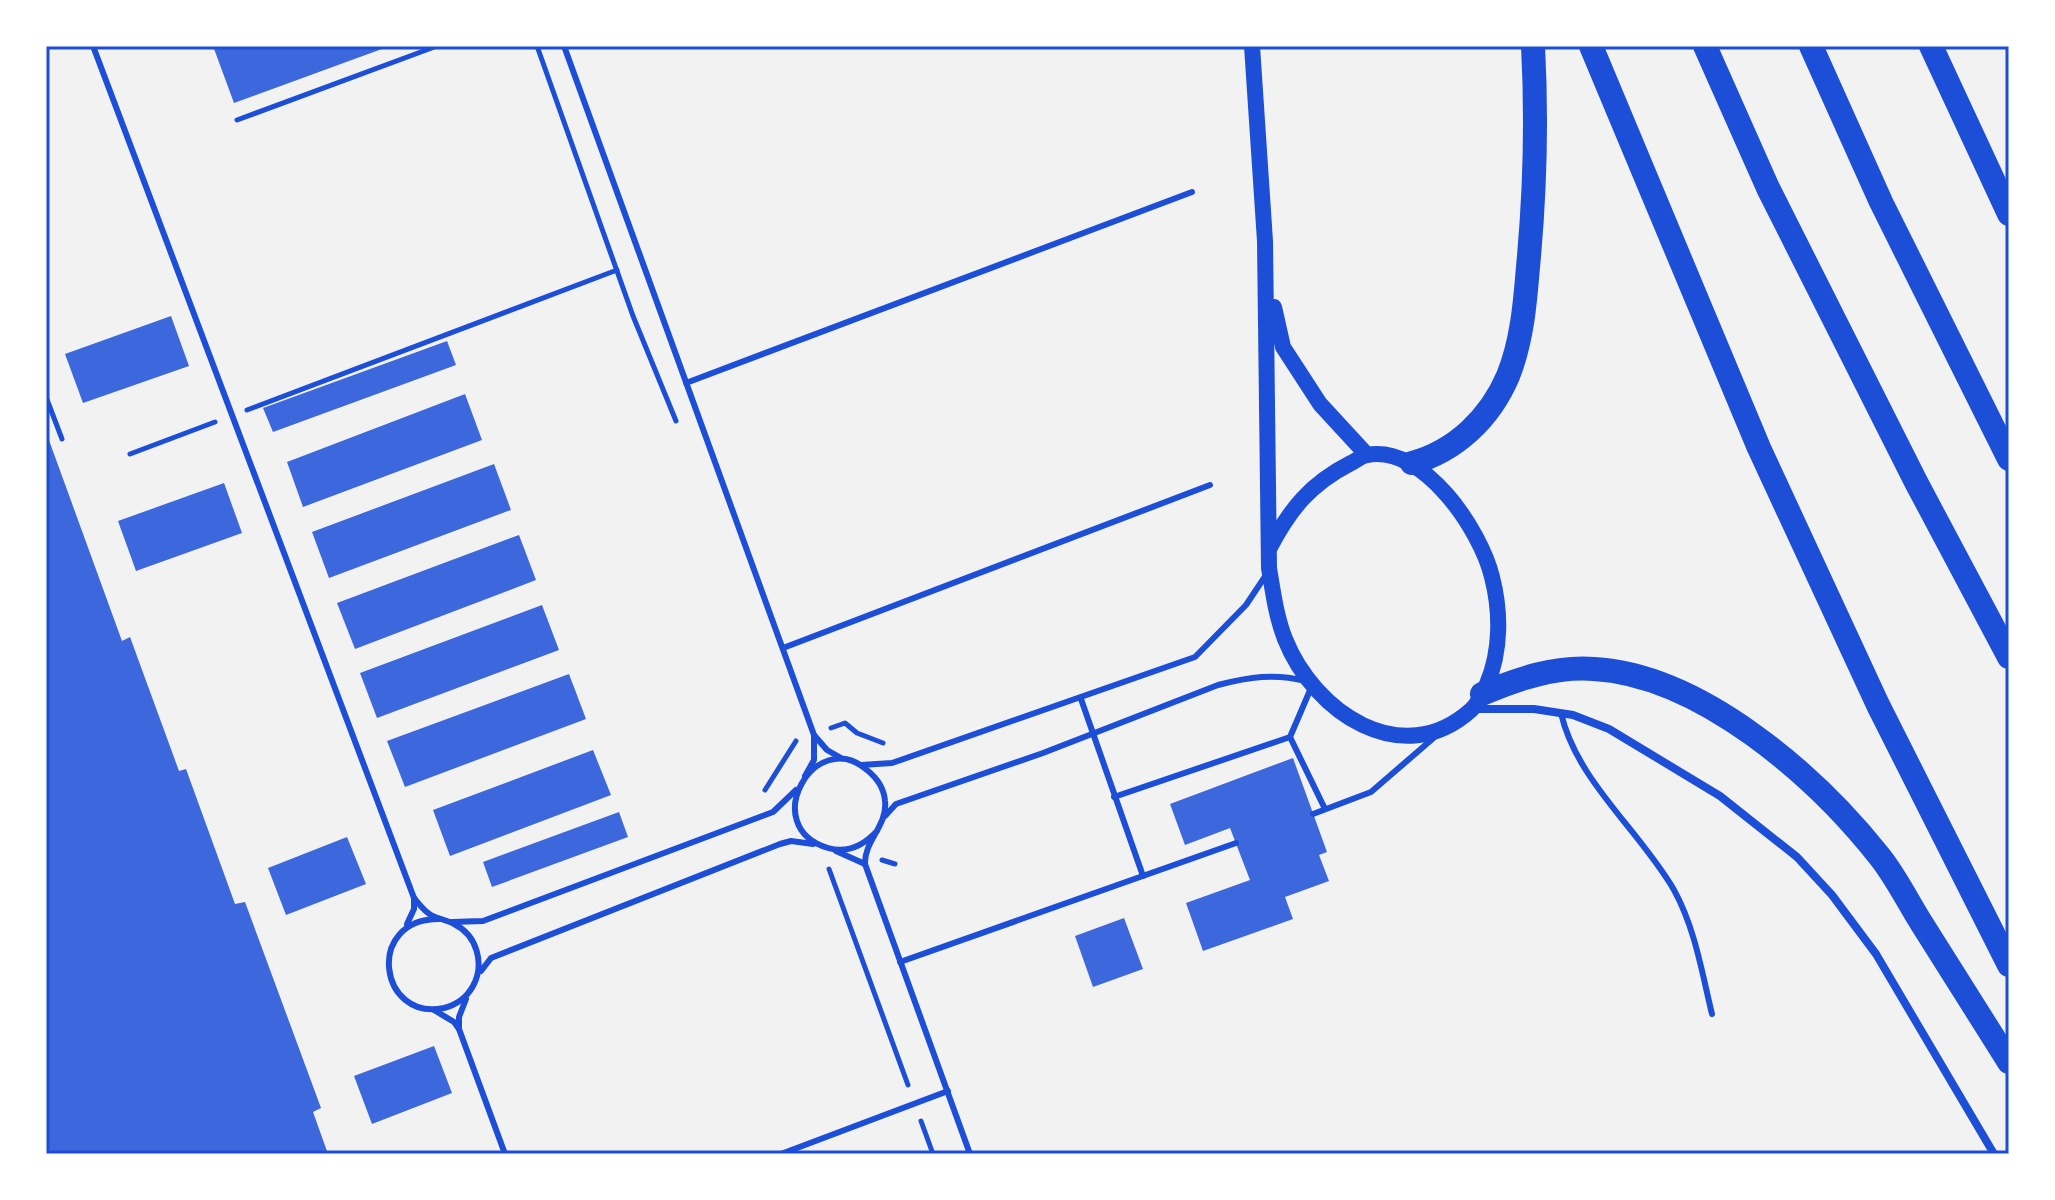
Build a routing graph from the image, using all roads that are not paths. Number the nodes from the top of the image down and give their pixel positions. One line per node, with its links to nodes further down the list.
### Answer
1 (93, 46): 43 (lane)
2 (564, 46): 12 (lane)
3 (1252, 46): 11 (main road)
4 (1533, 46): 15 (highway)
5 (1591, 46): 48 (highway)
6 (1705, 46): 20 (highway)
7 (1811, 46): 14 (highway)
8 (1931, 46): 10 (highway)
9 (1192, 192): 12 (lane)
10 (2009, 214)
11 (1265, 241): 13 (main road); 17 (main road)
12 (686, 383): 19 (lane)
13 (1367, 455): 15 (main road); 17 (main road)
14 (2009, 459)
15 (1412, 463): 23 (main road)
16 (1210, 485): 19 (lane)
17 (1269, 549): 18 (main road)
18 (1269, 568): 21 (main road); 22 (lane)
19 (783, 648): 27 (lane)
20 (2009, 657)
21 (1311, 683): 25 (main road); 26 (lane); 28 (lane)
22 (1081, 699): 26 (lane); 30 (lane)
23 (1477, 702): 24 (street); 25 (main road); 54 (highway)
24 (1561, 713): 52 (lane); 59 (street)
25 (1446, 727): 34 (lane)
26 (1092, 734): 33 (lane); 36 (lane)
27 (814, 735): 29 (lane); 31 (lane)
28 (1290, 737): 33 (lane); 34 (lane)
29 (852, 762): 30 (lane); 31 (lane)
30 (861, 765): 36 (lane)
31 (805, 776): 32 (lane)
32 (799, 786): 39 (lane); 45 (lane)
33 (1114, 797): 42 (lane)
34 (1325, 809): 35 (lane)
35 (1313, 814)
36 (883, 819): 37 (lane)
37 (877, 831): 40 (lane); 41 (lane)
38 (1236, 843): 42 (lane)
39 (824, 847): 40 (lane); 49 (lane)
40 (834, 850): 41 (lane)
41 (865, 864): 47 (lane)
42 (1143, 876): 47 (lane)
43 (414, 898): 44 (lane); 46 (lane)
44 (440, 919): 45 (lane); 46 (lane)
45 (452, 922): 49 (lane)
46 (404, 929): 51 (lane)
47 (900, 962): 55 (lane)
48 (2009, 965)
49 (477, 977): 50 (lane)
50 (471, 990): 51 (lane); 53 (lane)
51 (432, 1009): 53 (lane)
52 (1712, 1014)
53 (459, 1029): 56 (lane)
54 (2009, 1062)
55 (948, 1091): 57 (lane); 58 (lane)
56 (505, 1154)
57 (781, 1154)
58 (970, 1154)
59 (1994, 1154)

